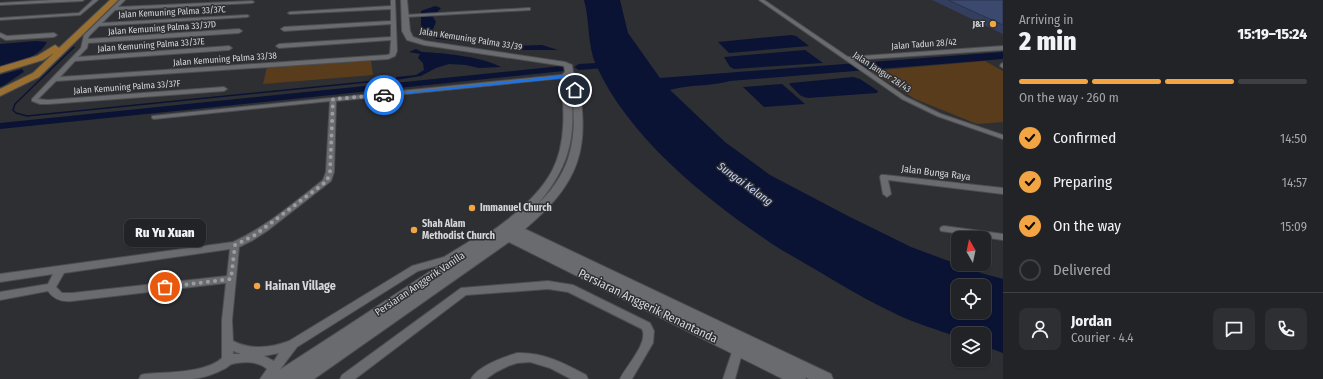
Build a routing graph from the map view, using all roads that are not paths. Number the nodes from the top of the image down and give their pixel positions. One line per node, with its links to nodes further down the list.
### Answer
1 (82, 0): 11 (street)
2 (96, 0): 18 (street)
3 (108, 0): 32 (main road)
4 (124, 0): 12 (street)
5 (290, 0): 6 (street)
6 (293, 0)
7 (393, 0): 13 (street)
8 (404, 0): 17 (main road, Jalan Kemuning Palma 33/39)
9 (761, 0): 31 (street, Jalan Jangur 28/43)
10 (252, 2): 12 (street)
11 (0, 4)
12 (114, 5): 20 (street); 36 (main road)
13 (393, 7): 15 (street); 19 (street)
14 (528, 9): 17 (street)
15 (290, 13)
16 (247, 16): 20 (street, Jalan Kemuning Palma 33/37C)
17 (405, 16): 33 (main road, Jalan Kemuning Palma 33/39)
18 (0, 19)
19 (394, 22): 21 (street); 25 (street)
20 (98, 25): 26 (street)
21 (284, 29)
22 (239, 31): 26 (street, Jalan Kemuning Palma 33/37D)
23 (0, 35): 24 (street)
24 (54, 35)
25 (394, 38): 27 (street); 34 (street, Jalan Kemuning Palma 33/38)
26 (86, 41): 30 (street)
27 (279, 46)
28 (229, 48): 30 (street, Jalan Kemuning Palma 33/37E)
29 (1003, 48): 31 (street, Jalan Tadun 28/42)
30 (74, 59): 34 (street)
31 (848, 61): 39 (street, Jalan Jangur 28/43)
32 (0, 70)
33 (569, 73): 37 (street); 42 (main road, Persiaran Anggerik Vanilla); 44 (main road, Persiaran Anggerik Vanilla)
34 (54, 79): 35 (street, Jalan Kemuning Palma 33/37F)
35 (224, 89)
36 (0, 93)
37 (333, 99): 38 (street); 46 (street)
38 (154, 117)
39 (1003, 137)
40 (1003, 191): 41 (street, Jalan Bunga Raya)
41 (887, 194)
42 (544, 205): 44 (main road, Persiaran Anggerik Vanilla); 48 (main road)
43 (944, 229): 45 (street)
44 (508, 231): 47 (main road, Persiaran Anggerik Vanilla); 48 (main road, Persiaran Anggerik Renantanda)
45 (1003, 237)
46 (235, 245): 49 (street); 51 (street)
47 (487, 245): 48 (main road); 55 (street); 58 (main road, Persiaran Anggerik Vanilla); 61 (main road, Persiaran Anggerik Vanilla)
48 (535, 245): 56 (main road, Persiaran Anggerik Renantanda)
49 (61, 269): 50 (street); 52 (street)
50 (0, 278)
51 (231, 279): 52 (street); 54 (street)
52 (50, 287): 53 (street)
53 (0, 296)
54 (227, 343): 55 (street); 57 (street)
55 (293, 344): 58 (street)
56 (740, 344): 66 (street); 67 (main road, Persiaran Anggerik Renantanda); 68 (main road)
57 (228, 360): 58 (street); 59 (street)
58 (277, 374): 60 (street)
59 (145, 379)
60 (266, 379)
61 (301, 379)
62 (346, 379): 65 (street)
63 (477, 379): 64 (street)
64 (582, 379)
65 (626, 379)
66 (729, 379)
67 (798, 379)
68 (825, 379)

